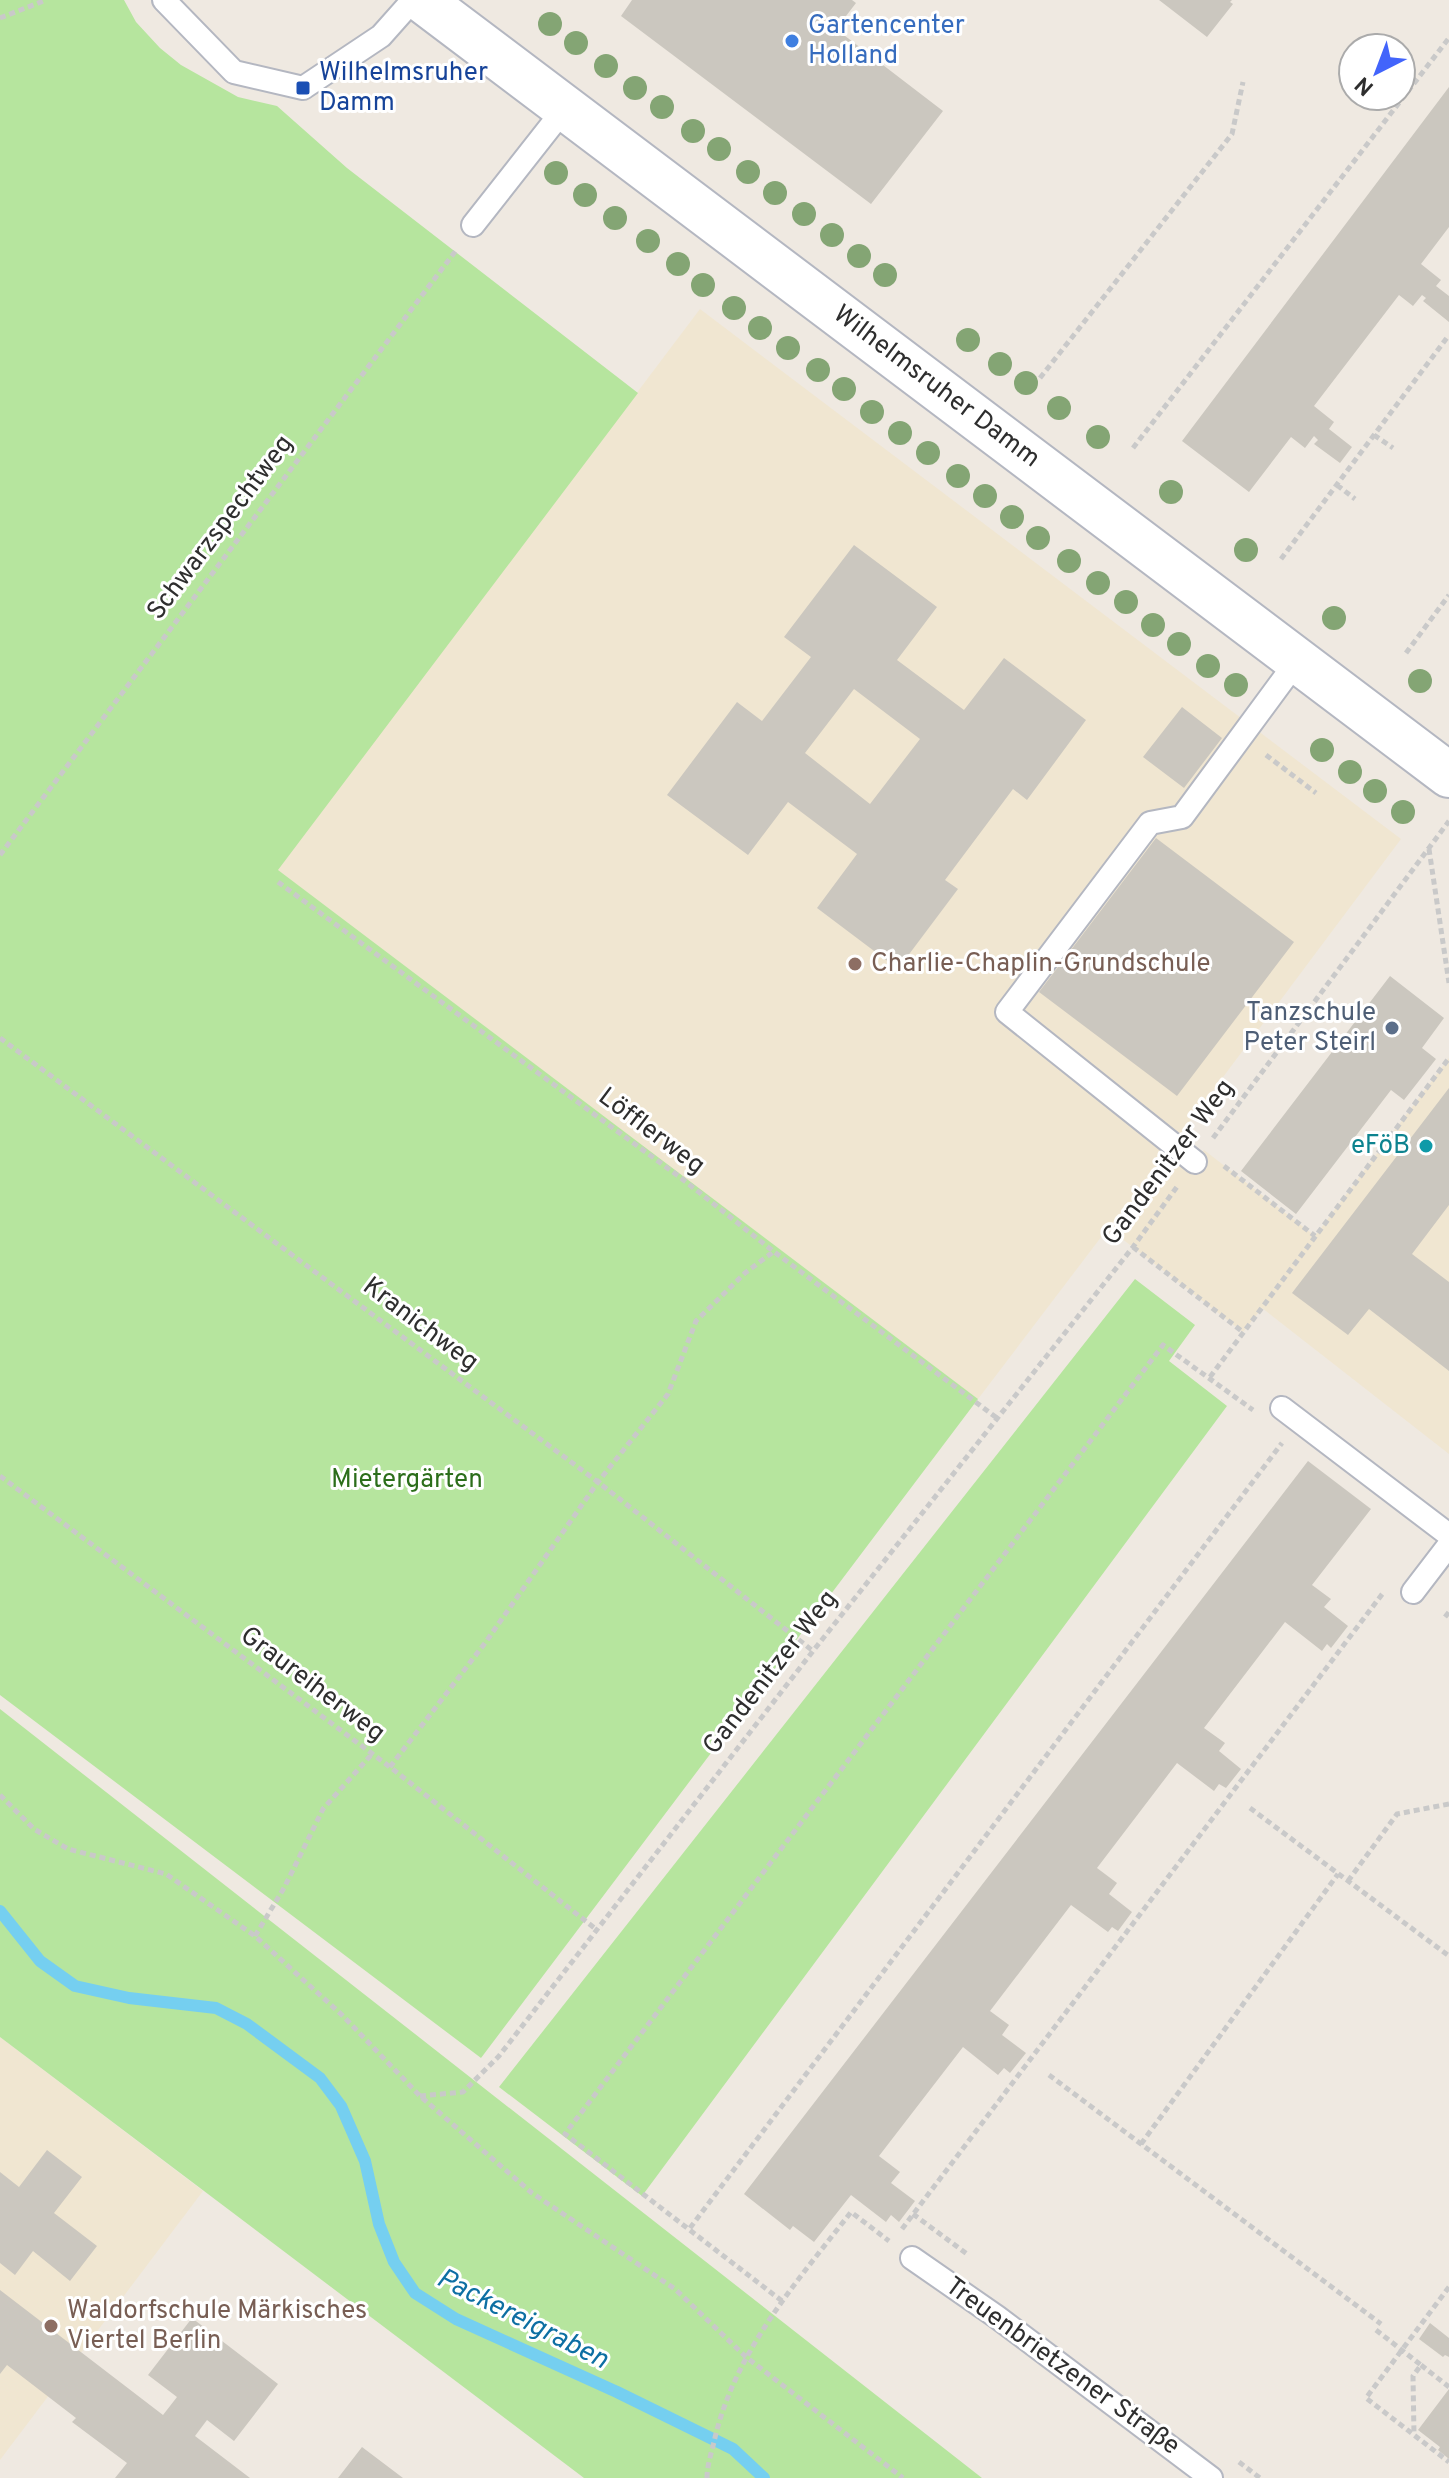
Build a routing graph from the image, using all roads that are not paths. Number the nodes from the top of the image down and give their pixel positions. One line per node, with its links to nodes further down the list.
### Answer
1 (164, 0): 2 (lane)
2 (413, 0)
3 (422, 0): 4 (main road, Wilhelmsruher Damm)
4 (565, 108): 5 (lane); 6 (main road, Wilhelmsruher Damm)
5 (473, 225)
6 (1297, 661): 7 (main road, Wilhelmsruher Damm); 8 (lane)
7 (1449, 775)
8 (1199, 1156)
9 (1271, 1412): 10 (lane)
10 (1449, 1535)
11 (1449, 1545): 12 (lane)
12 (1413, 1592)
13 (912, 2258): 14 (lane, Treuenbrietzener Straße)
14 (1211, 2478)

